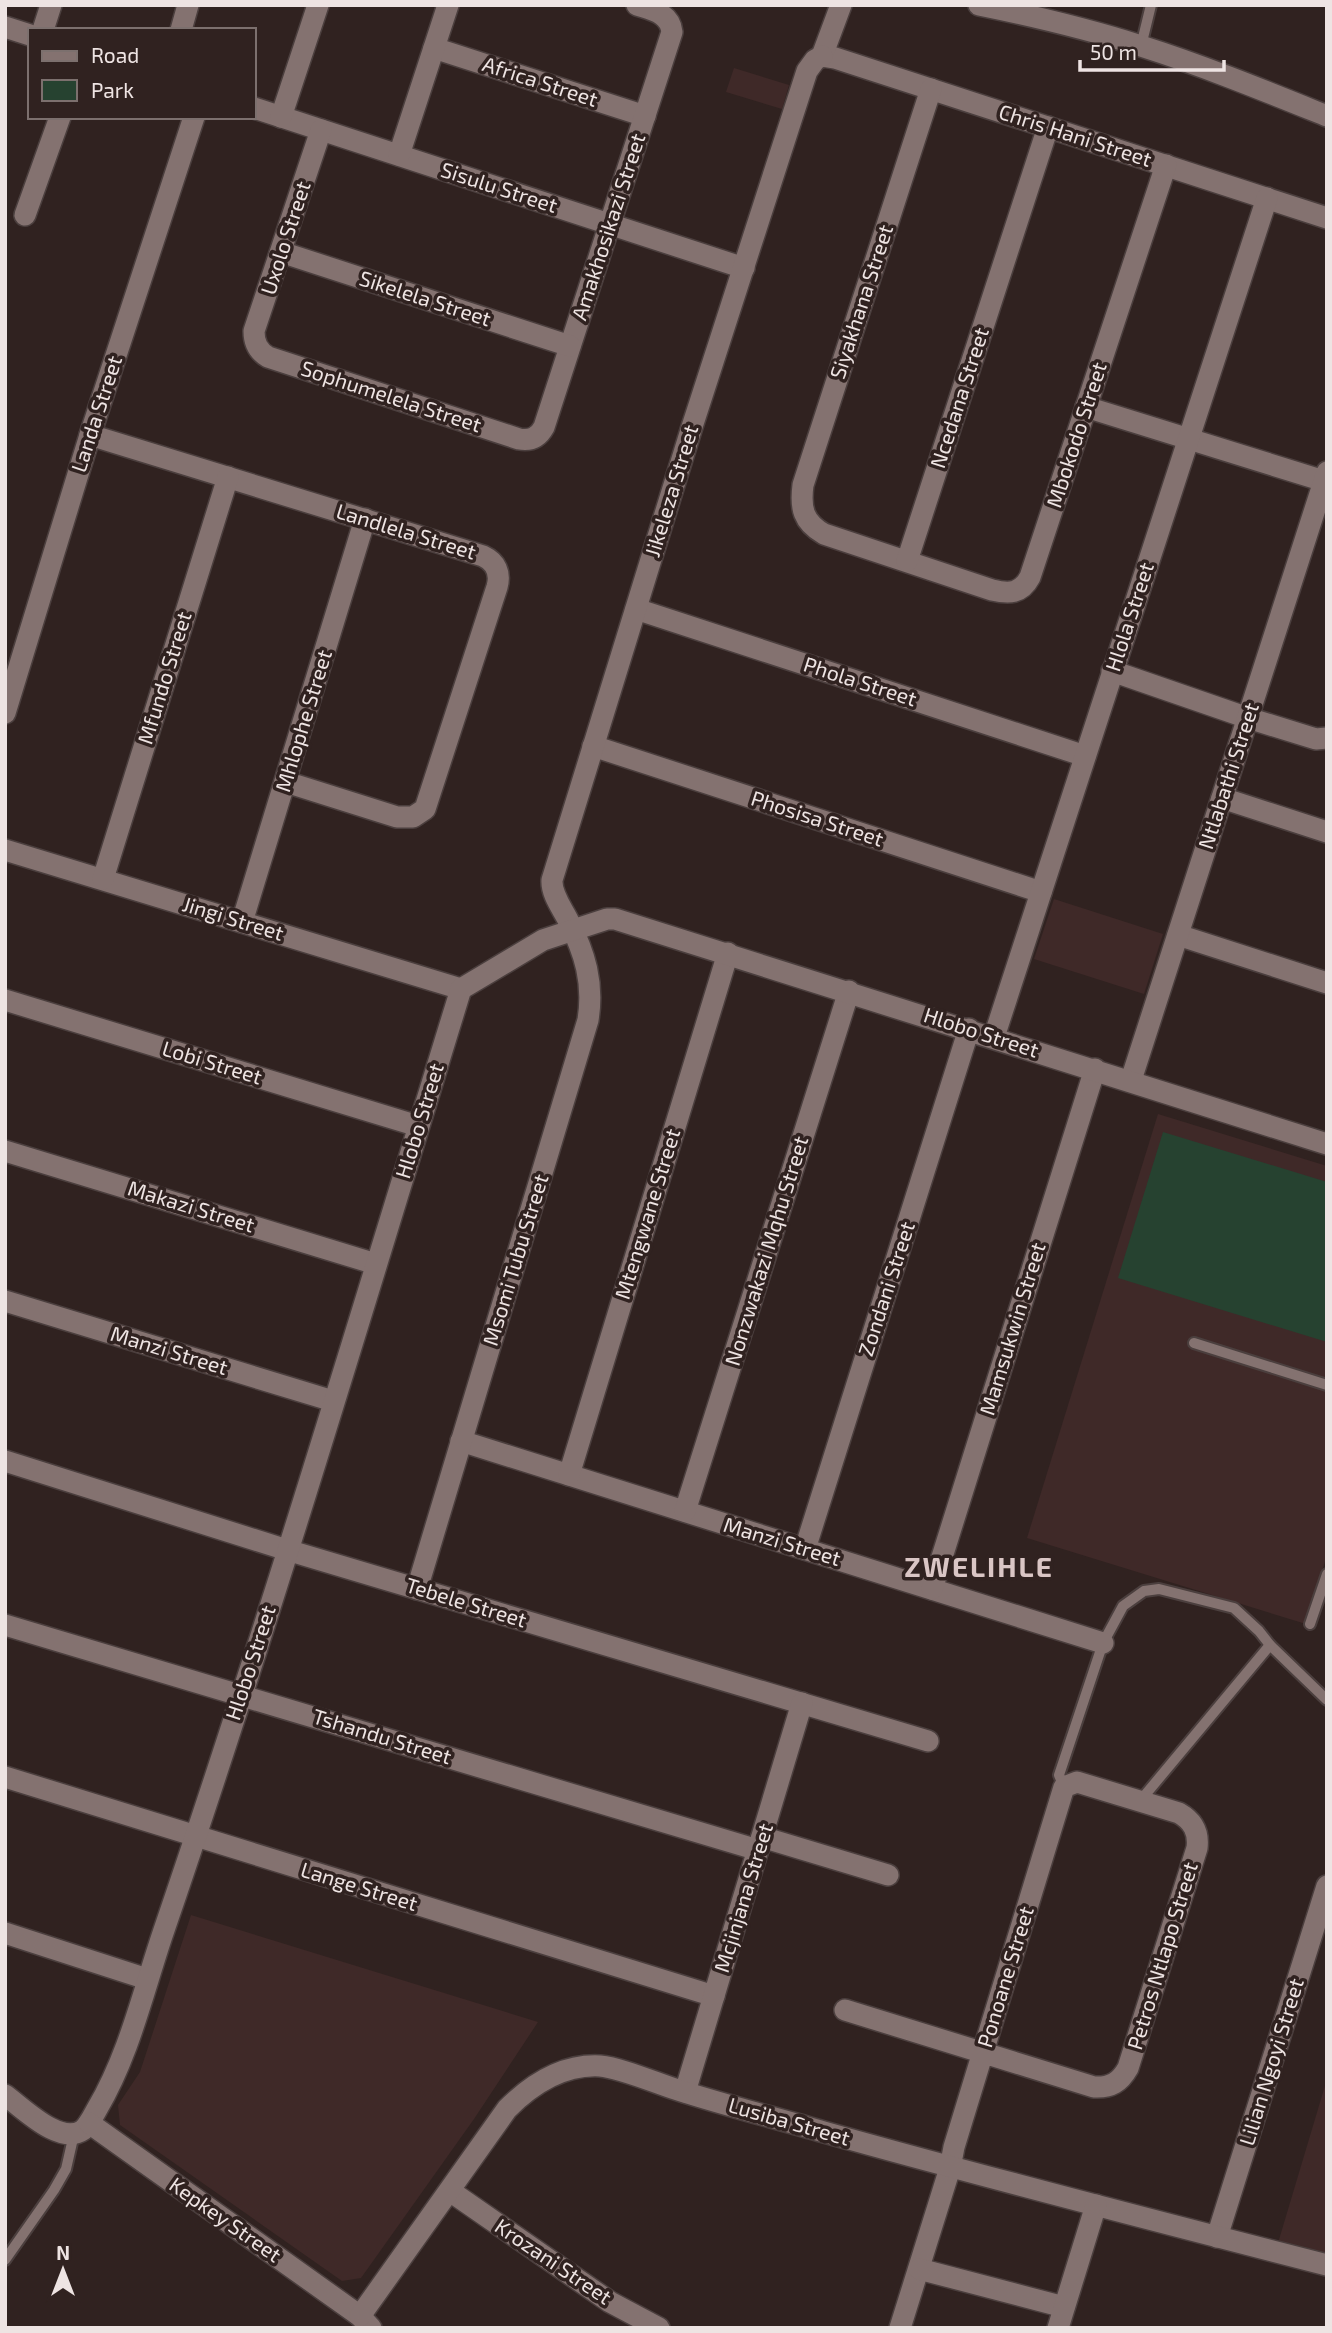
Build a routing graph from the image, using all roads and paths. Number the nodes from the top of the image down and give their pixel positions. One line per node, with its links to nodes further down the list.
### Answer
1 (51, 5): 10 (street)
2 (188, 5): 11 (street)
3 (318, 5): 20 (street)
4 (448, 5): 14 (street)
5 (637, 5): 18 (street, Amakhosikazi Street)
6 (841, 5): 15 (street, Jikeleza Street)
7 (979, 5): 13 (street)
8 (1151, 5): 13 (lane)
9 (5, 27): 12 (street)
10 (44, 28)
11 (182, 28)
12 (28, 34)
13 (1141, 46): 19 (street)
14 (434, 48): 18 (street, Africa Street); 25 (street)
15 (822, 56): 16 (street, Chris Hani Street); 32 (street, Jikeleza Street)
16 (931, 89): 23 (street, Chris Hani Street); 42 (street, Siyakhana Street)
17 (256, 109): 20 (street, Sisulu Street)
18 (645, 116): 30 (street, Amakhosikazi Street)
19 (1327, 116)
20 (281, 117): 24 (street, Sisulu Street)
21 (59, 119): 28 (street)
22 (193, 119): 36 (street, Landa Street)
23 (1048, 127): 26 (street, Chris Hani Street); 42 (street, Ncedana Street)
24 (321, 130): 25 (street, Sisulu Street); 31 (street, Uxolo Street)
25 (399, 155): 30 (street, Sisulu Street)
26 (1166, 165): 27 (street, Chris Hani Street); 35 (street, Mbokodo Street)
27 (1267, 198): 29 (street, Chris Hani Street); 38 (street, Hlola Street)
28 (25, 215)
29 (1327, 218)
30 (610, 224): 32 (street, Sisulu Street); 34 (street, Amakhosikazi Street)
31 (281, 252): 33 (street, Uxolo Street); 34 (street, Sikelela Street)
32 (744, 268): 43 (street, Jikeleza Street)
33 (256, 345): 37 (street, Sophumelela Street)
34 (570, 346): 37 (street, Amakhosikazi Street)
35 (1086, 407): 38 (street); 42 (street, Mbokodo Street)
36 (90, 435): 39 (street, Landlela Street); 45 (street, Landa Street)
37 (532, 439)
38 (1188, 439): 40 (street); 44 (street, Hlola Street)
39 (228, 477): 41 (street, Landlela Street); 54 (street, Mfundo Street)
40 (1324, 488): 46 (street, Ntlabathi Street)
41 (365, 519): 50 (street, Mhlophe Street); 50 (street, Landlela Street)
42 (907, 561)
43 (636, 609): 48 (street, Jikeleza Street); 49 (street, Phola Street)
44 (1112, 671): 46 (street); 49 (street, Hlola Street)
45 (5, 713)
46 (1248, 718): 47 (street); 51 (street, Ntlabathi Street)
47 (1327, 738)
48 (593, 746): 55 (street, Phosisa Street); 57 (street, Jikeleza Street)
49 (1085, 756): 55 (street, Hlola Street)
50 (286, 782): 56 (street, Mhlophe Street)
51 (1222, 799): 52 (street); 58 (street, Ntlabathi Street)
52 (1327, 832)
53 (5, 850): 54 (street, Jingi Street)
54 (103, 879): 56 (street, Jingi Street)
55 (1041, 892): 65 (street, Hlola Street)
56 (243, 922): 61 (street, Jingi Street)
57 (573, 930): 59 (street, Hlobo Street); 61 (street, Hlobo Street); 76 (street, Msomi Tubu Street)
58 (1178, 935): 60 (street); 67 (street, Ntlabathi Street)
59 (728, 953): 62 (street, Hlobo Street); 78 (street, Mtengwane Street)
60 (1327, 983)
61 (461, 989): 68 (street, Hlobo Street)
62 (849, 991): 64 (street, Hlobo Street); 79 (street, Nonzwakazi Mqhu Street)
63 (5, 1000): 68 (street, Lobi Street)
64 (969, 1029): 65 (street, Hlobo Street); 80 (street, Zondani Street)
65 (994, 1037): 66 (street, Hlobo Street)
66 (1095, 1069): 67 (street, Hlobo Street); 84 (street, Mamsukwin Street)
67 (1131, 1080): 69 (street, Hlobo Street)
68 (418, 1126): 71 (street, Hlobo Street)
69 (1327, 1144)
70 (5, 1151): 71 (street, Makazi Street)
71 (376, 1264): 75 (street, Hlobo Street)
72 (5, 1301): 75 (street, Manzi Street)
73 (1194, 1343): 74 (lane)
74 (1327, 1385)
75 (333, 1401): 81 (street, Hlobo Street)
76 (461, 1441): 78 (street, Manzi Street); 83 (street, Msomi Tubu Street)
77 (5, 1461): 81 (street, Tebele Street)
78 (569, 1475): 79 (street, Manzi Street)
79 (685, 1511): 80 (street, Manzi Street)
80 (805, 1549): 84 (street, Manzi Street)
81 (287, 1550): 83 (street, Tebele Street); 89 (street, Hlobo Street)
82 (1327, 1574): 85 (lane)
83 (416, 1588): 91 (street, Tebele Street)
84 (932, 1589): 87 (street, Manzi Street)
85 (1310, 1624)
86 (5, 1625): 89 (street, Tshandu Street)
87 (1103, 1643): 88 (lane); 94 (lane)
88 (1270, 1645): 90 (lane); 95 (lane)
89 (241, 1695): 96 (street, Hlobo Street); 97 (street, Tshandu Street)
90 (1327, 1700)
91 (802, 1703): 92 (street, Tebele Street); 97 (street, Mcjinjana Street)
92 (928, 1741)
93 (5, 1776): 96 (street, Lange Street)
94 (1064, 1787): 95 (street, Petros Ntlapo Street); 104 (street, Ponoane Street)
95 (1140, 1802): 104 (street, Petros Ntlapo Street)
96 (196, 1836): 101 (street, Hlobo Street); 102 (street, Lange Street)
97 (760, 1843): 98 (street, Tshandu Street); 102 (street, Mcjinjana Street)
98 (888, 1875)
99 (1327, 1886): 111 (street, Lilian Ngoyi Street)
100 (5, 1933): 101 (street)
101 (147, 1979): 107 (street, Hlobo Street)
102 (714, 1996): 105 (street, Mcjinjana Street)
103 (845, 2010): 104 (street)
104 (983, 2053): 108 (street, Ponoane Street)
105 (685, 2092): 108 (street, Lusiba Street); 109 (street, Lusiba Street)
106 (5, 2095): 107 (street, Kepkey Street)
107 (82, 2129): 112 (lane); 116 (street, Kepkey Street)
108 (950, 2168): 110 (street, Lusiba Street); 114 (street, Ponoane Street)
109 (450, 2191): 116 (street, Lusiba Street); 117 (street, Krozani Street)
110 (1096, 2205): 111 (street, Lusiba Street); 115 (street)
111 (1217, 2237): 113 (street, Lusiba Street)
112 (5, 2260)
113 (1327, 2265)
114 (919, 2269): 115 (street); 118 (street, Ponoane Street)
115 (1061, 2318)
116 (366, 2322)
117 (659, 2328)
118 (900, 2328)

